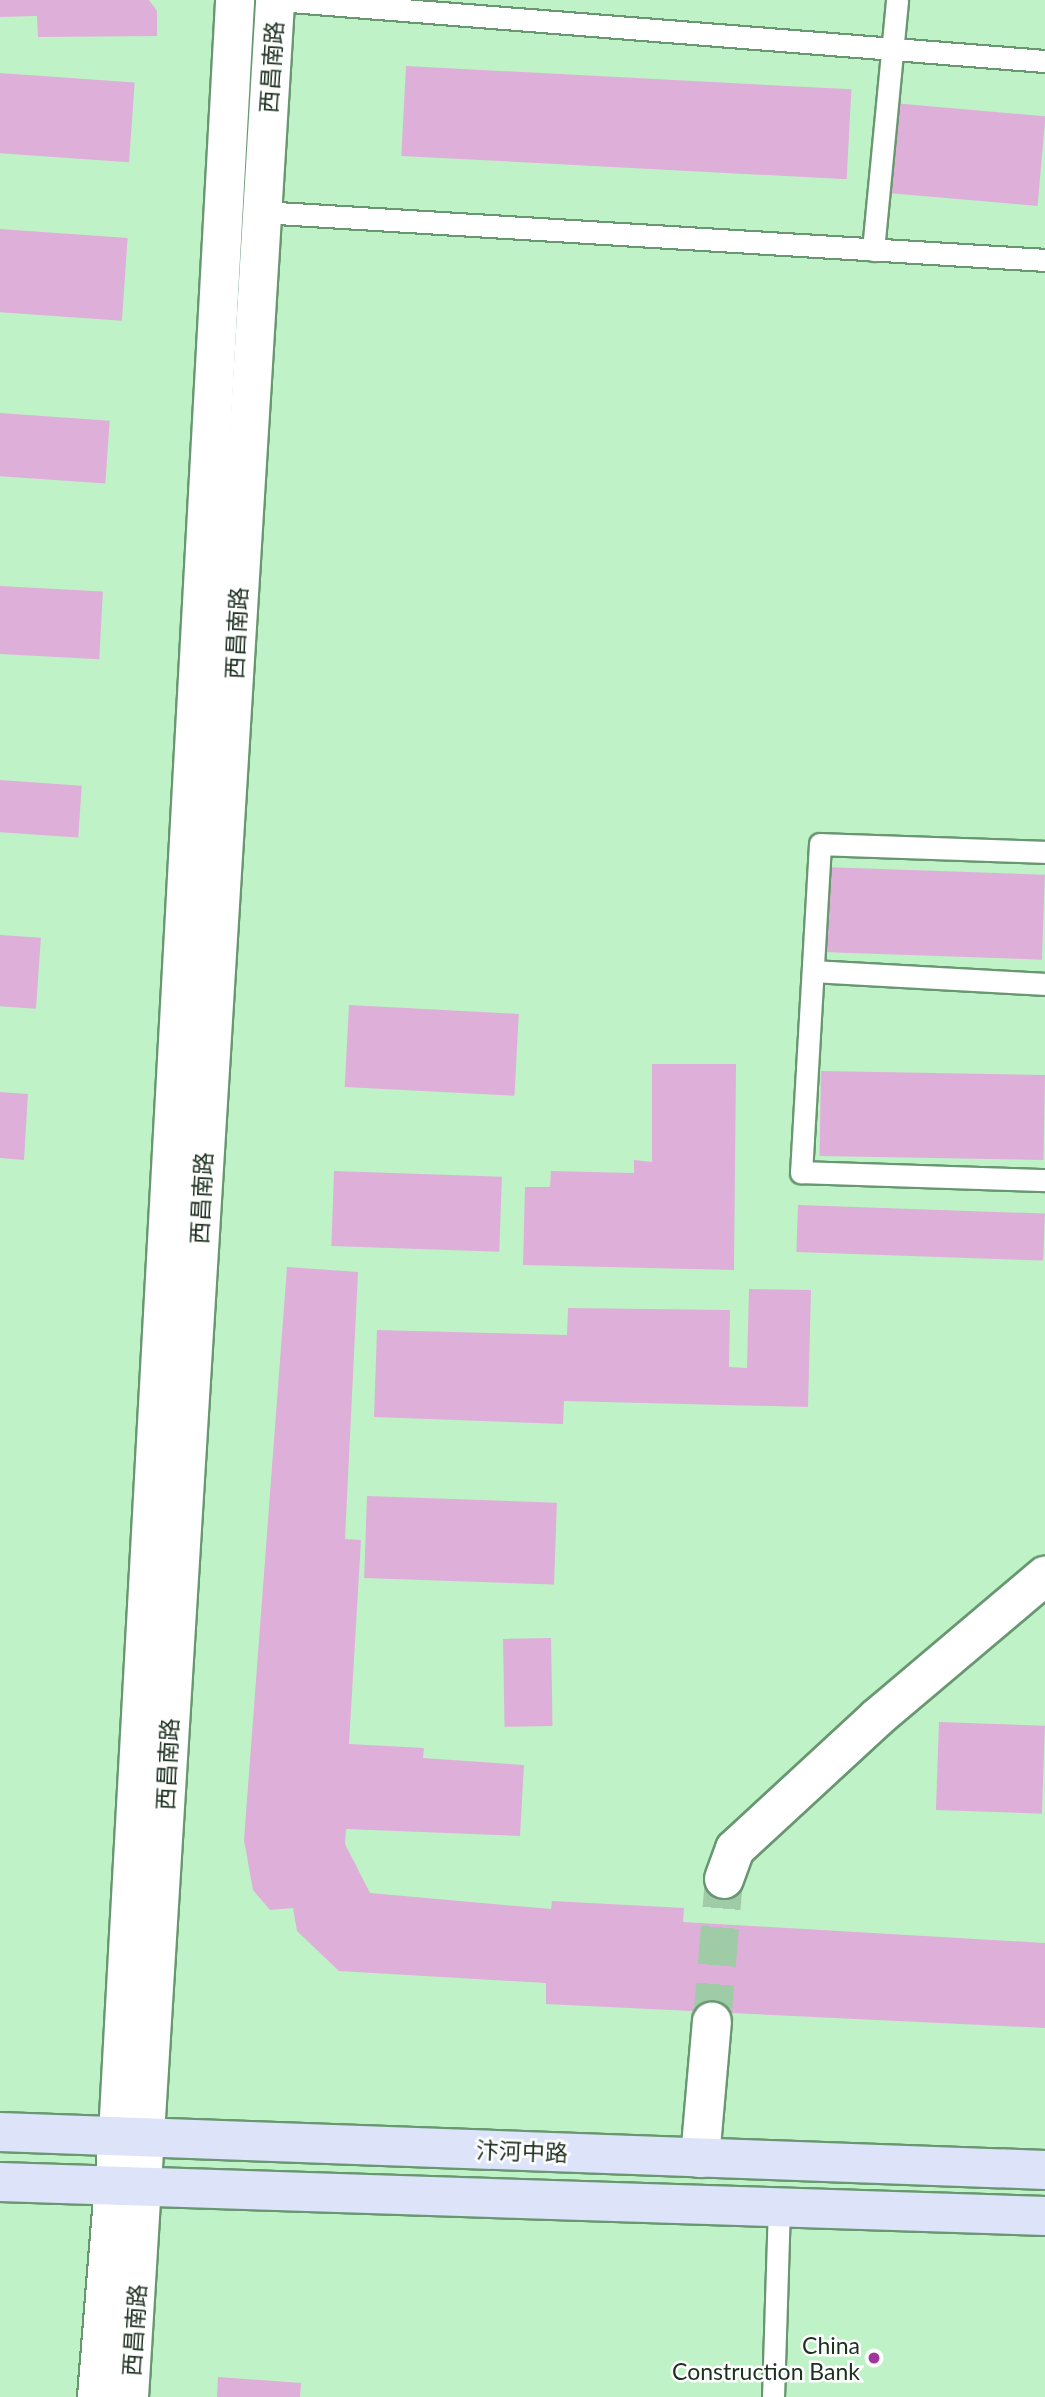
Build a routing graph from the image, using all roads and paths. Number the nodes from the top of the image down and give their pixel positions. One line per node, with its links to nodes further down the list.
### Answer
1 (235, 0): 17 (street, 西昌南路)
2 (276, 0): 4 (lane); 6 (street, 西昌南路)
3 (897, 0): 4 (lane)
4 (892, 49): 5 (lane); 7 (lane)
5 (1045, 61)
6 (261, 212): 7 (lane); 17 (street, 西昌南路)
7 (873, 250): 8 (lane)
8 (1045, 261)
9 (1045, 852): 10 (lane)
10 (813, 971): 11 (lane); 12 (lane)
11 (1045, 984)
12 (1045, 1180)
13 (1045, 1576): 14 (street)
14 (724, 1879)
15 (712, 2022): 18 (street)
16 (0, 2132): 17 (main road, 汴河中路)
17 (133, 2136): 18 (main road, 汴河中路); 21 (street, 西昌南路)
18 (700, 2158): 19 (main road, 汴河中路)
19 (1045, 2170)
20 (0, 2182): 21 (main road, 汴河中路)
21 (129, 2185): 22 (main road, 汴河中路); 24 (street, 西昌南路); 25 (street, 西昌南路)
22 (779, 2207): 23 (main road, 汴河中路); 26 (lane)
23 (1045, 2216)
24 (97, 2397)
25 (129, 2397)
26 (773, 2397)

